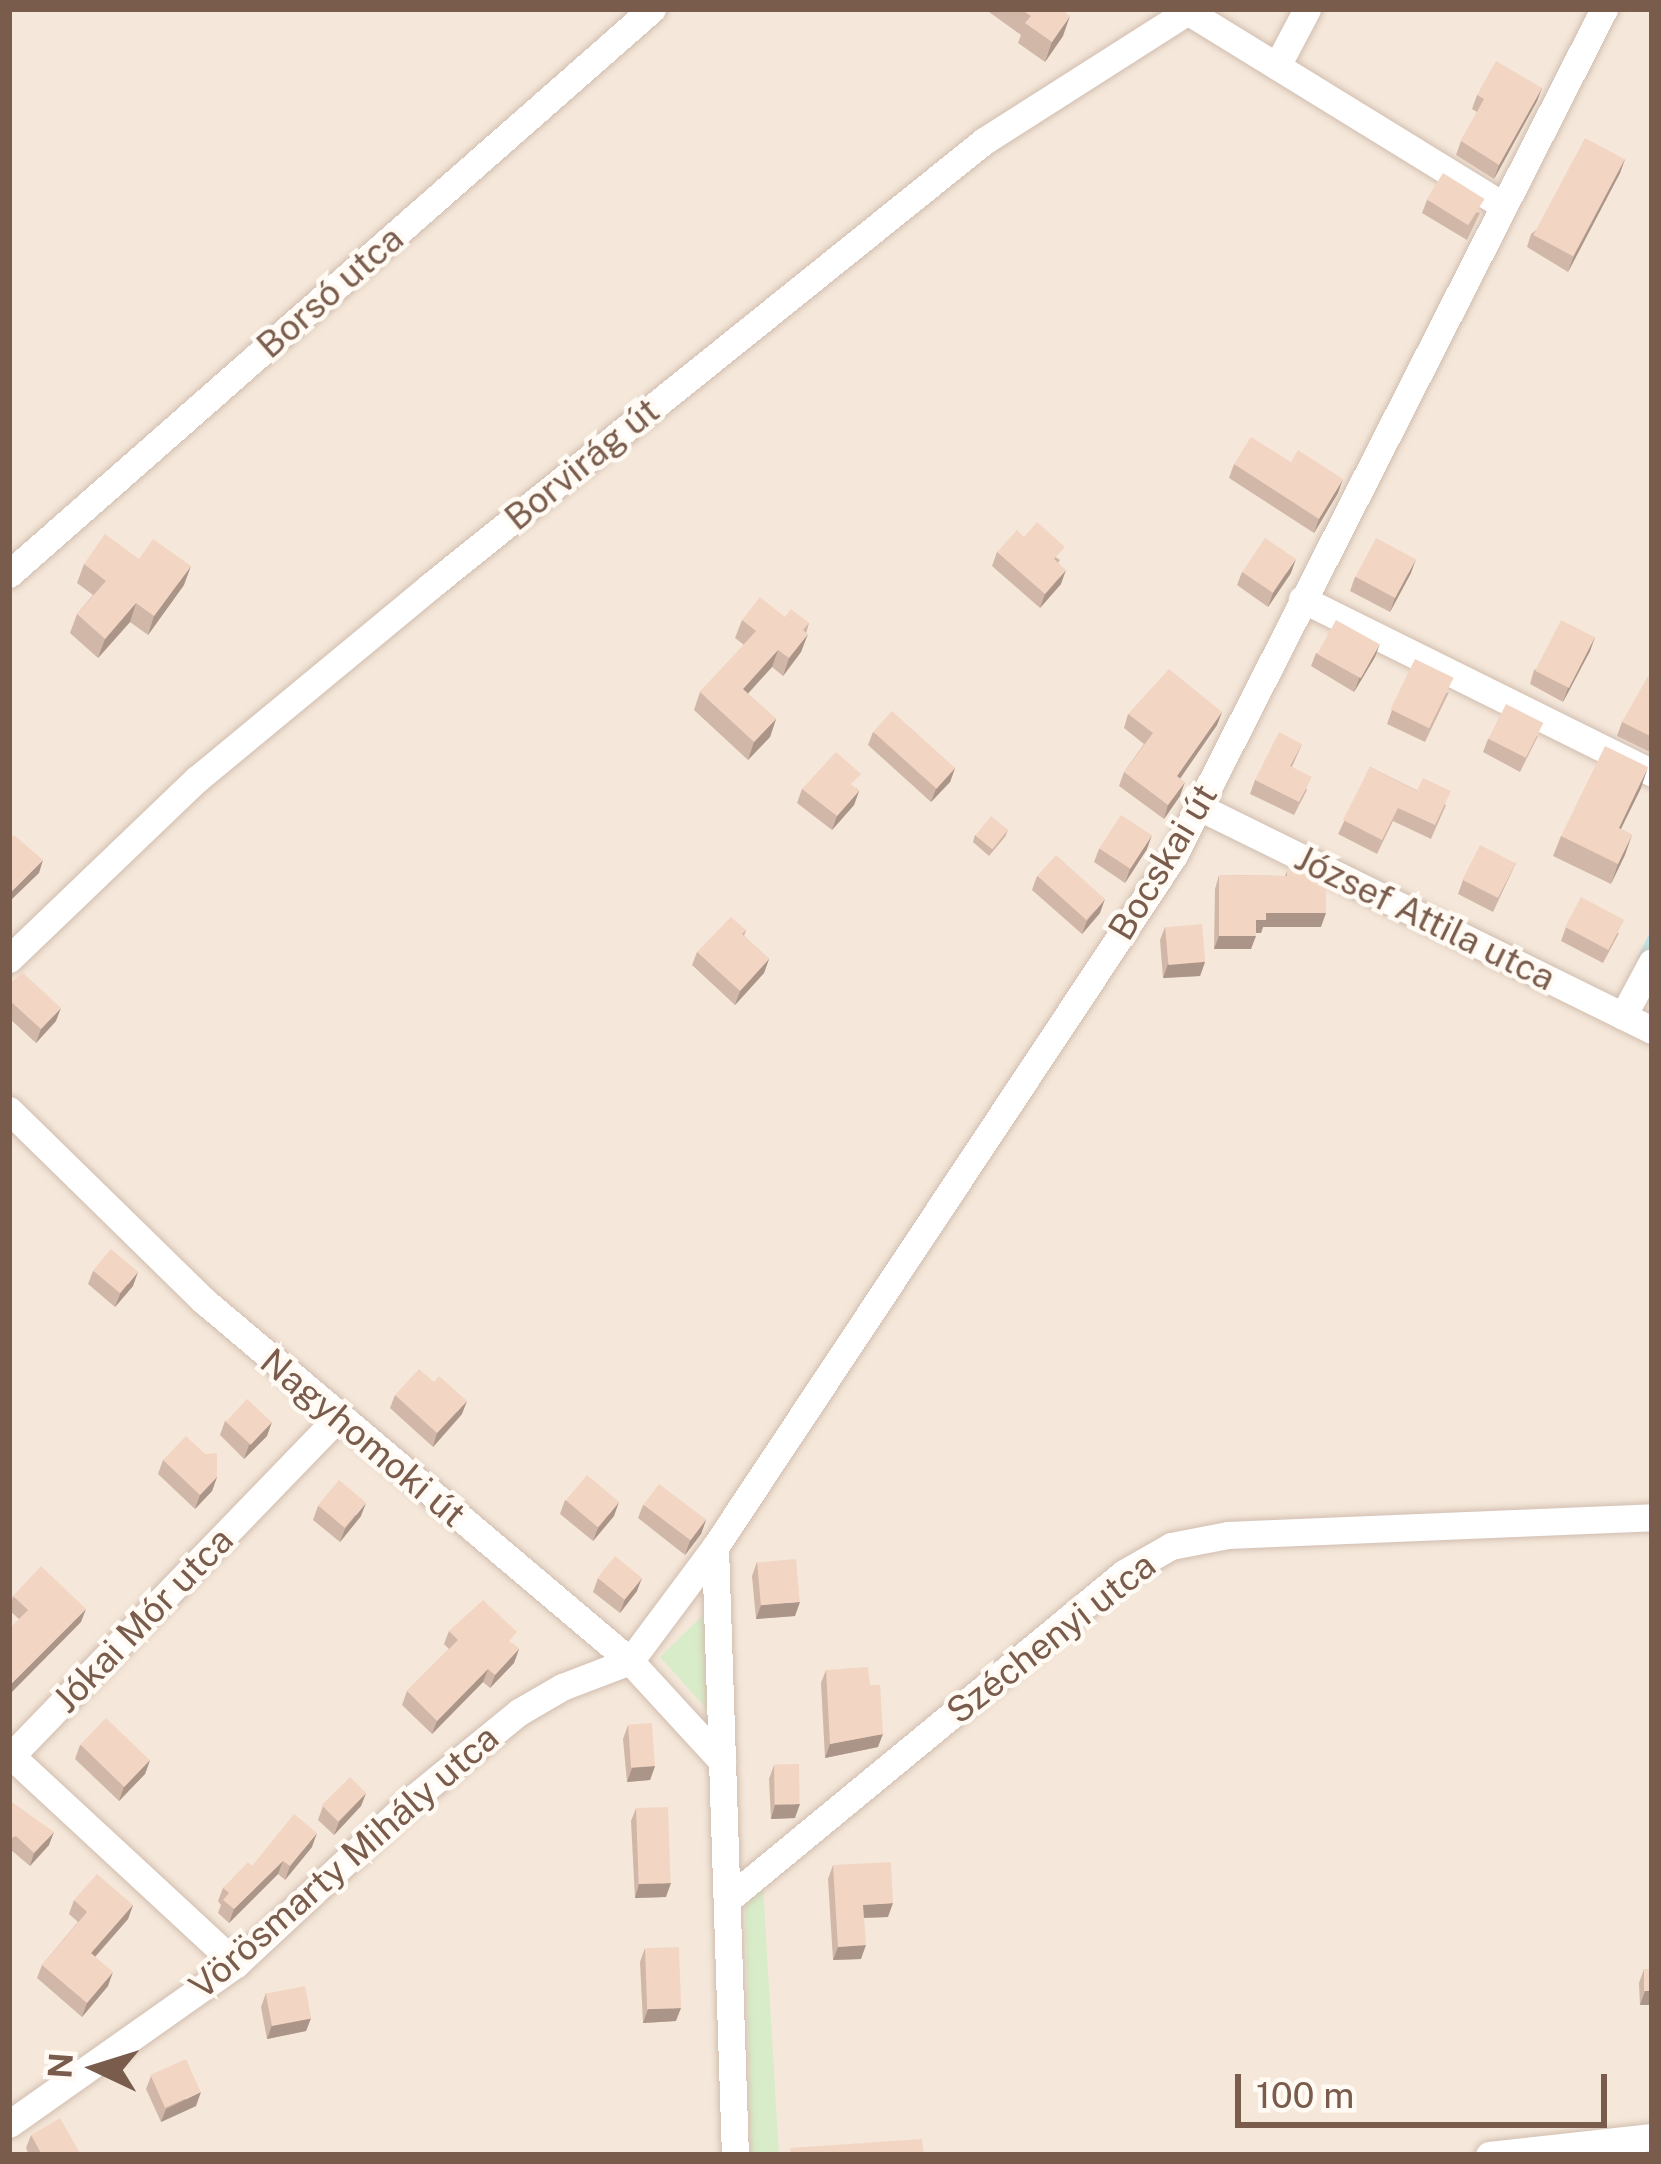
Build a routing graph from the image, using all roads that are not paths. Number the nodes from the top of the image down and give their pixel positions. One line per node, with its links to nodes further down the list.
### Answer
1 (652, 9): 7 (street, Borsó utca)
2 (1307, 9): 5 (street)
3 (1604, 9): 6 (street, Bocskai út)
4 (1186, 10): 5 (street); 11 (street, Borvirág út)
5 (1277, 66): 6 (street)
6 (1501, 204): 8 (street, Bocskai út)
7 (9, 574)
8 (1302, 598): 9 (street); 10 (street, Bocskai út)
9 (1652, 773)
10 (1199, 806): 13 (street, József Attila utca); 18 (street, Bocskai út)
11 (9, 959)
12 (1652, 962): 13 (street)
13 (1623, 1016): 14 (street, József Attila utca)
14 (1652, 1030)
15 (9, 1109): 16 (street, Nagyhomoki út)
16 (337, 1418): 19 (street, Nagyhomoki út); 22 (street, Jókai Mór utca)
17 (1652, 1517): 21 (street, Széchenyi utca)
18 (715, 1547): 19 (street, Bocskai út); 20 (street)
19 (630, 1661): 20 (street, Nagyhomoki út); 22 (street, Vörösmarty Mihály utca)
20 (722, 1761): 21 (street)
21 (727, 1900): 25 (street)
22 (236, 1964): 23 (street, Vörösmarty Mihály utca)
23 (9, 2124)
24 (1652, 2137): 26 (street)
25 (735, 2155)
26 (1489, 2155)

